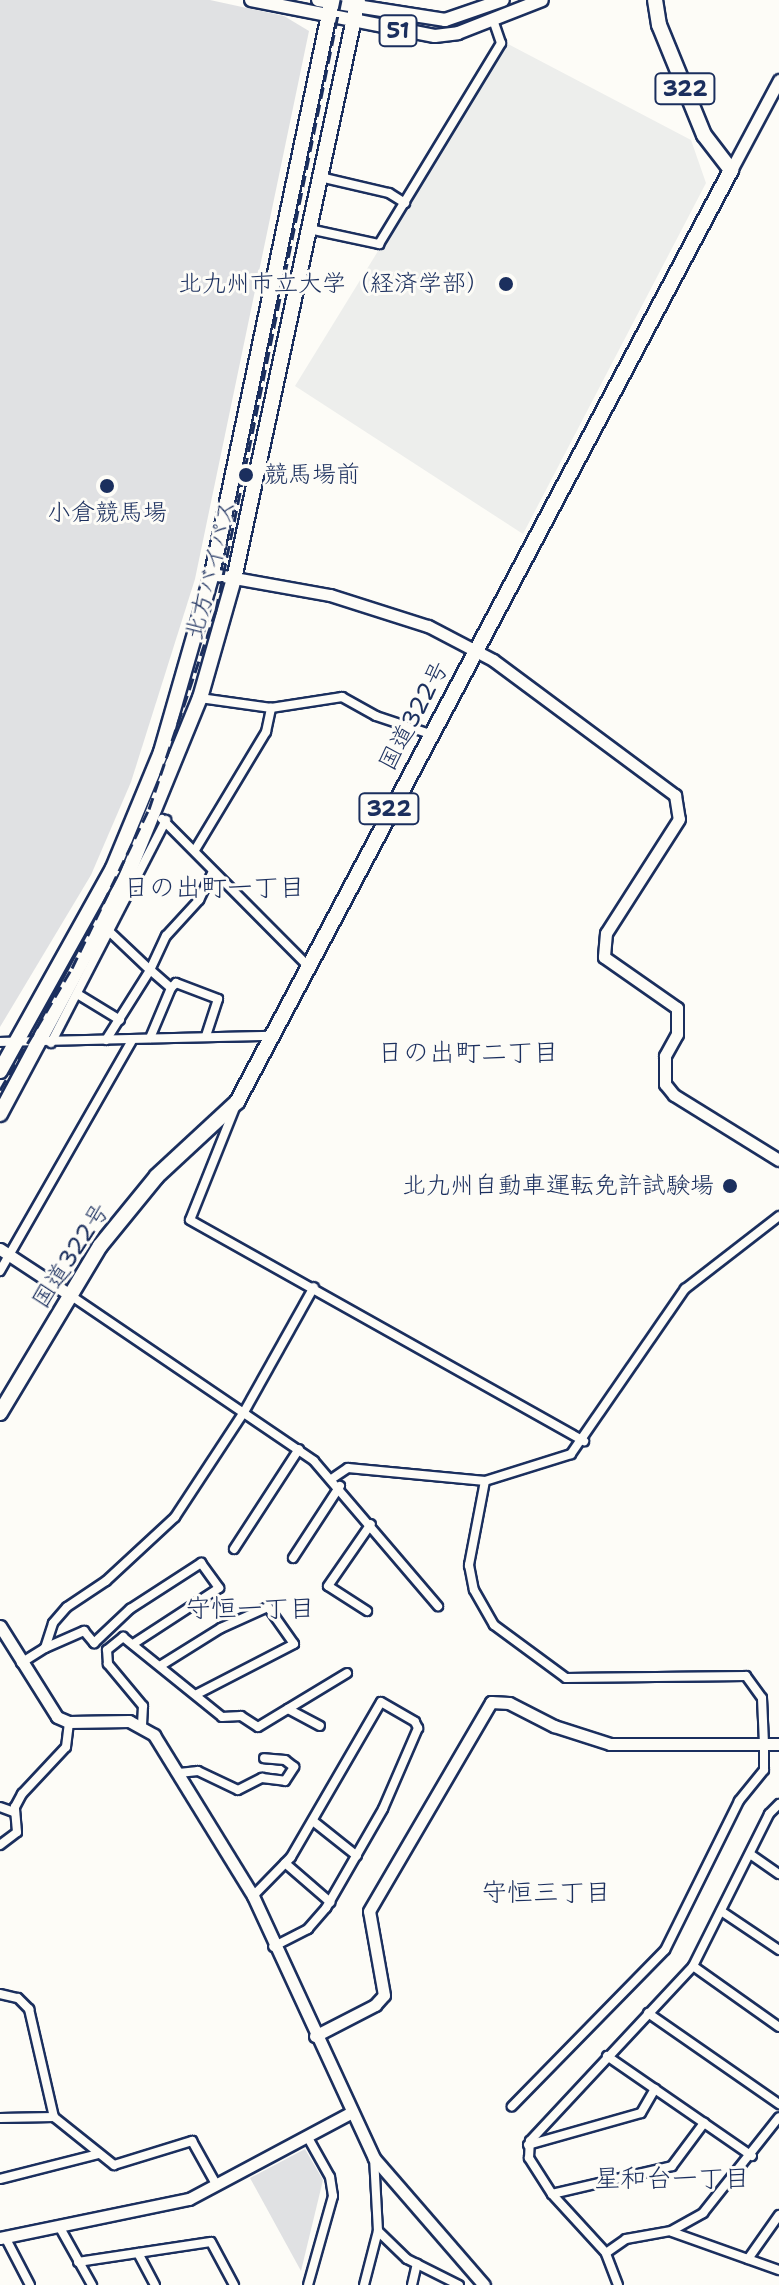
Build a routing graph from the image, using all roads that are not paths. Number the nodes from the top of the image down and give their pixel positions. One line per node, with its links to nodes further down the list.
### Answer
1 (251, 0): 5 (main road, 51)
2 (503, 0): 6 (main road, 51)
3 (542, 0): 7 (main road, 51)
4 (655, 0): 9 (highway, 322)
5 (328, 4): 6 (main road, 51); 13 (highway, 北方バイパス)
6 (356, 10): 7 (main road, 51); 10 (highway, 北方バイパス)
7 (493, 20): 11 (street)
8 (779, 80): 9 (street)
9 (731, 170): 15 (highway, 国道322号 / 322)
10 (320, 177): 11 (street); 12 (highway, 北方バイパス)
11 (405, 203): 12 (street)
12 (309, 229): 14 (highway, 北方バイパス)
13 (212, 574): 14 (street); 19 (highway, 北方バイパス)
14 (234, 579): 15 (street); 16 (highway, 北方バイパス)
15 (474, 651): 18 (highway, 国道322号 / 322); 40 (street)
16 (200, 698): 17 (street); 20 (highway, 北方バイパス)
17 (271, 708): 18 (street); 21 (street)
18 (430, 734): 24 (highway, 国道322号 / 322)
19 (141, 806): 20 (street); 35 (highway, 北方バイパス)
20 (161, 818): 21 (street); 23 (street); 36 (highway, 北方バイパス)
21 (195, 850): 22 (street)
22 (213, 871): 24 (street); 25 (street)
23 (111, 933): 25 (street); 27 (street)
24 (308, 966): 30 (highway, 国道322号 / 322)
25 (150, 970): 26 (street); 28 (street)
26 (171, 988): 29 (street); 31 (street)
27 (79, 995): 28 (street); 36 (street)
28 (120, 1020): 33 (street)
29 (206, 1036): 30 (street); 31 (street)
30 (269, 1036): 38 (highway, 国道322号 / 322)
31 (150, 1038): 32 (street)
32 (133, 1039): 33 (street); 42 (street)
33 (106, 1040): 36 (street)
34 (0, 1042): 35 (street)
35 (16, 1043): 36 (street); 37 (highway, 北方バイパス)
36 (46, 1043): 39 (highway, 北方バイパス)
37 (0, 1071)
38 (237, 1102): 44 (street); 45 (highway, 国道322号 / 322)
39 (0, 1114)
40 (779, 1160)
41 (779, 1216): 48 (street)
42 (4, 1252): 43 (street); 45 (street)
43 (0, 1271)
44 (314, 1287): 46 (street); 48 (street)
45 (70, 1295): 46 (street); 47 (highway, 国道322号 / 322)
46 (244, 1412): 49 (street); 59 (street)
47 (0, 1413)
48 (584, 1441): 50 (street)
49 (299, 1449): 51 (street); 53 (street)
50 (485, 1481): 51 (street); 68 (street)
51 (337, 1482): 52 (street); 54 (street)
52 (371, 1524): 55 (street); 56 (street)
53 (234, 1549)
54 (293, 1558)
55 (438, 1606)
56 (367, 1611)
57 (0, 1626): 60 (street)
58 (133, 1644): 59 (street); 61 (street); 66 (street)
59 (45, 1648): 60 (street)
60 (21, 1663): 65 (street)
61 (160, 1666): 63 (street); 63 (street)
62 (347, 1673): 64 (street)
63 (197, 1694): 64 (street)
64 (288, 1709): 67 (street)
65 (69, 1722): 66 (street); 74 (street)
66 (142, 1725): 71 (street)
67 (320, 1726)
68 (764, 1743): 69 (street); 90 (street); 94 (street)
69 (779, 1744)
70 (264, 1758): 71 (street)
71 (179, 1773): 81 (street)
72 (779, 1804): 77 (street)
73 (0, 1807): 74 (street)
74 (14, 1812): 76 (street)
75 (313, 1821): 78 (street); 78 (street); 79 (street)
76 (0, 1845)
77 (750, 1854): 80 (street); 83 (street)
78 (357, 1856): 82 (street)
79 (285, 1863): 81 (street); 82 (street)
80 (779, 1874)
81 (253, 1896): 84 (street)
82 (330, 1902): 84 (street)
83 (721, 1911): 85 (street); 86 (street)
84 (273, 1947): 90 (street)
85 (779, 1950)
86 (693, 1966): 88 (street); 89 (street)
87 (0, 1994): 96 (street)
88 (648, 2013): 91 (street); 93 (street)
89 (779, 2027)
90 (315, 2036): 95 (street)
91 (607, 2056): 92 (street); 101 (street)
92 (655, 2089): 99 (street); 101 (street)
93 (779, 2104)
94 (512, 2106)
95 (350, 2113): 100 (street); 104 (street)
96 (54, 2117): 98 (street); 102 (street)
97 (779, 2117): 103 (street)
98 (0, 2118)
99 (704, 2123): 103 (street); 107 (street)
100 (307, 2136): 106 (street); 123 (street)
101 (528, 2145): 107 (street)
102 (99, 2154): 105 (street); 106 (street)
103 (752, 2156): 111 (street)
104 (374, 2158): 110 (street); 127 (street)
105 (0, 2179)
106 (217, 2186): 109 (street)
107 (552, 2194): 114 (street)
108 (779, 2215): 115 (street)
109 (59, 2226): 112 (street); 116 (street)
110 (378, 2231): 117 (street); 124 (street)
111 (671, 2231): 114 (street); 115 (street)
112 (2, 2238): 119 (street)
113 (138, 2253): 116 (street); 121 (street); 122 (street)
114 (606, 2253): 128 (street)
115 (748, 2259): 118 (street)
116 (78, 2262): 120 (street)
117 (417, 2264): 125 (street); 126 (street)
118 (779, 2270)
119 (30, 2285)
120 (92, 2285)
121 (155, 2285)
122 (234, 2285)
123 (308, 2285)
124 (364, 2285)
125 (412, 2285)
126 (459, 2285)
127 (484, 2285)
128 (618, 2285)

